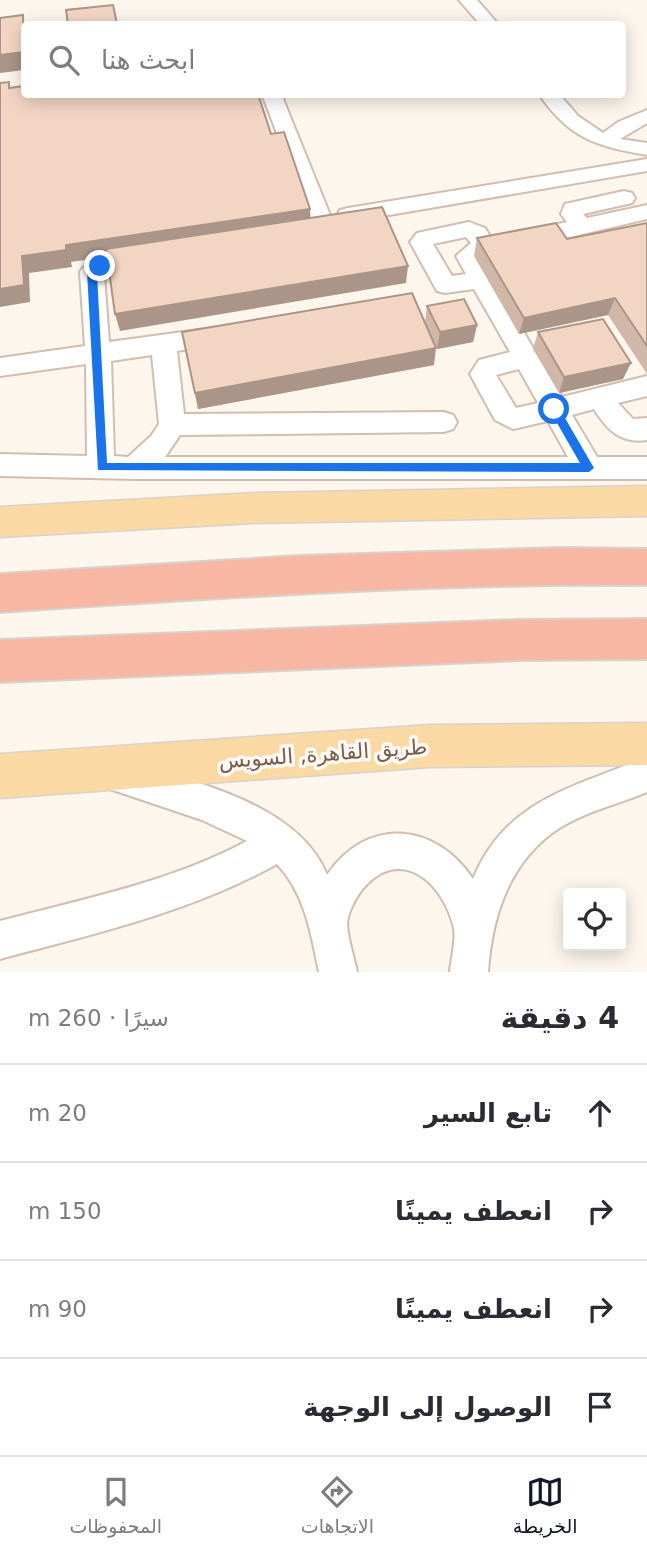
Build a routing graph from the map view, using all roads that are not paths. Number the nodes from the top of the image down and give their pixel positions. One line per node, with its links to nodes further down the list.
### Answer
1 (468, 0): 2 (street)
2 (486, 21)
3 (273, 98): 11 (street)
4 (551, 98): 6 (street)
5 (647, 116): 6 (street)
6 (605, 141): 7 (street)
7 (647, 149)
8 (647, 165): 11 (street)
9 (647, 194): 12 (street)
10 (647, 212): 12 (street)
11 (321, 220): 13 (street)
12 (582, 227): 14 (street)
13 (271, 240)
14 (485, 247): 16 (street); 16 (street)
15 (166, 256): 20 (street)
16 (478, 280): 19 (street)
17 (244, 332): 18 (street)
18 (164, 346): 20 (street); 26 (street)
19 (528, 348): 24 (street); 24 (street)
20 (98, 355): 21 (street); 29 (street)
21 (0, 367)
22 (643, 385): 23 (street)
23 (605, 405): 24 (street); 27 (street)
24 (559, 416): 31 (street)
25 (443, 422): 26 (street)
26 (172, 425): 30 (street)
27 (647, 429)
28 (0, 465): 29 (street)
29 (102, 467): 30 (street)
30 (134, 468): 31 (street)
31 (589, 468): 32 (street)
32 (647, 468)
33 (647, 501): 34 (main road)
34 (0, 522)
35 (647, 568): 36 (highway)
36 (0, 593)
37 (647, 639): 38 (highway)
38 (0, 662)
39 (647, 744): 40 (main road, طريق القاهرة, السويس)
40 (100, 769): 42 (main road, طريق القاهرة, السويس); 43 (street)
41 (647, 774): 45 (street)
42 (0, 776)
43 (282, 841): 44 (street); 46 (street)
44 (329, 919): 45 (street); 47 (street)
45 (474, 930): 48 (street)
46 (0, 940)
47 (338, 972)
48 (469, 972)

